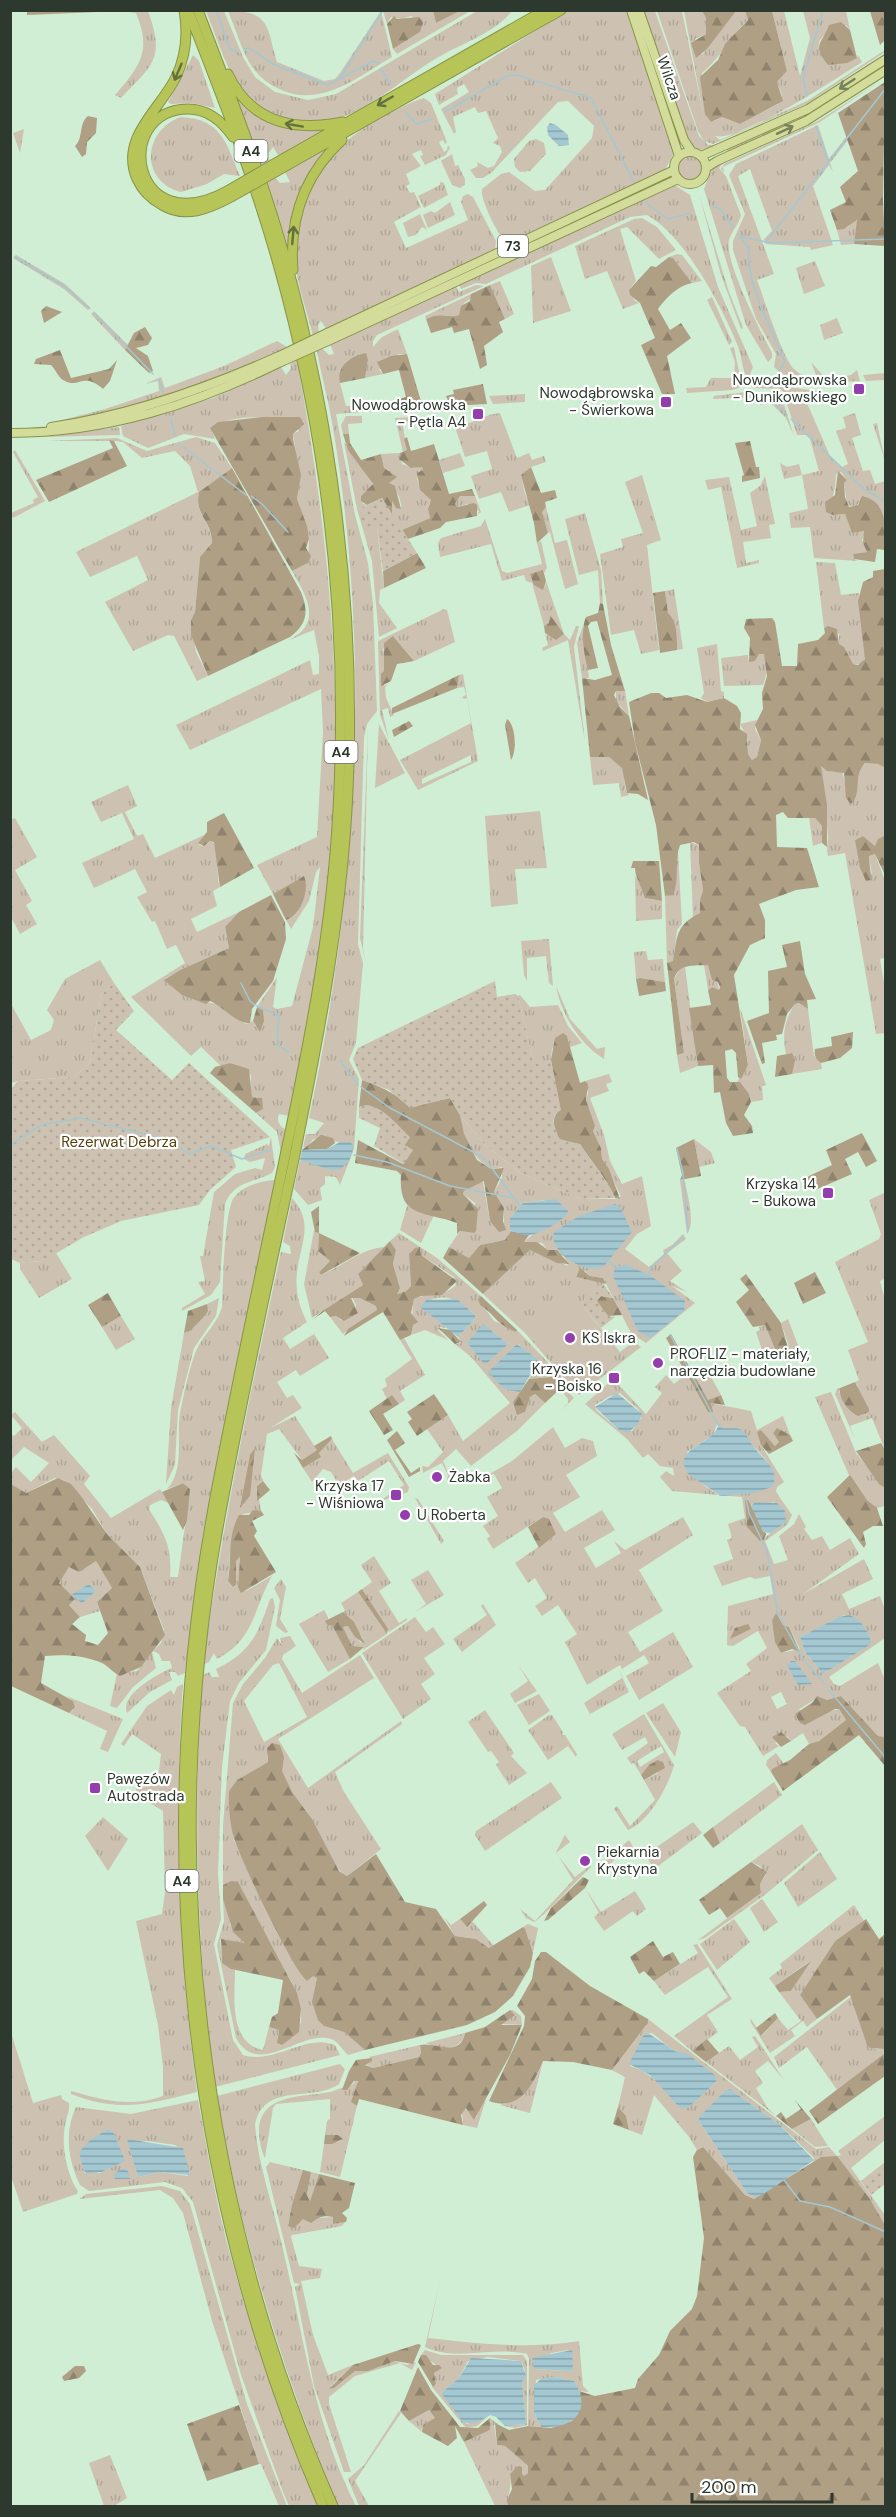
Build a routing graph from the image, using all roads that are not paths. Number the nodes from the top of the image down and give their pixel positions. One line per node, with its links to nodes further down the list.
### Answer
1 (184, 10): 17 (highway, one-way to 17)
2 (188, 10): 18 (highway, A4)
3 (545, 10): 10 (highway, one-way to 10)
4 (561, 10): 10 (highway)
5 (631, 10): 12 (main road, Wilcza)
6 (639, 10): 11 (main road, Wilcza)
7 (199, 11): 10 (highway, one-way to 7); 19 (highway, A4)
8 (885, 59): 13 (main road, one-way to 13)
9 (885, 70): 14 (main road, 73, one-way to 9)
10 (354, 124): 17 (highway, bridge); 19 (highway, one-way to 10)
11 (692, 152): 12 (main road); 13 (main road)
12 (679, 156): 15 (main road)
13 (701, 156): 14 (main road)
14 (706, 168): 16 (main road, 73)
15 (674, 170): 16 (main road); 20 (main road, 73)
16 (678, 178): 20 (main road, 73)
17 (230, 194): 18 (highway)
18 (260, 205): 22 (highway, A4)
19 (295, 293): 22 (highway, A4)
20 (368, 318): 21 (main road, 73, bridge)
21 (280, 359): 21 (main road, 73)
22 (299, 1116): 23 (highway, A4)
23 (272, 1245): 24 (highway, A4); 25 (highway, A4)
24 (323, 2506)
25 (333, 2506)

